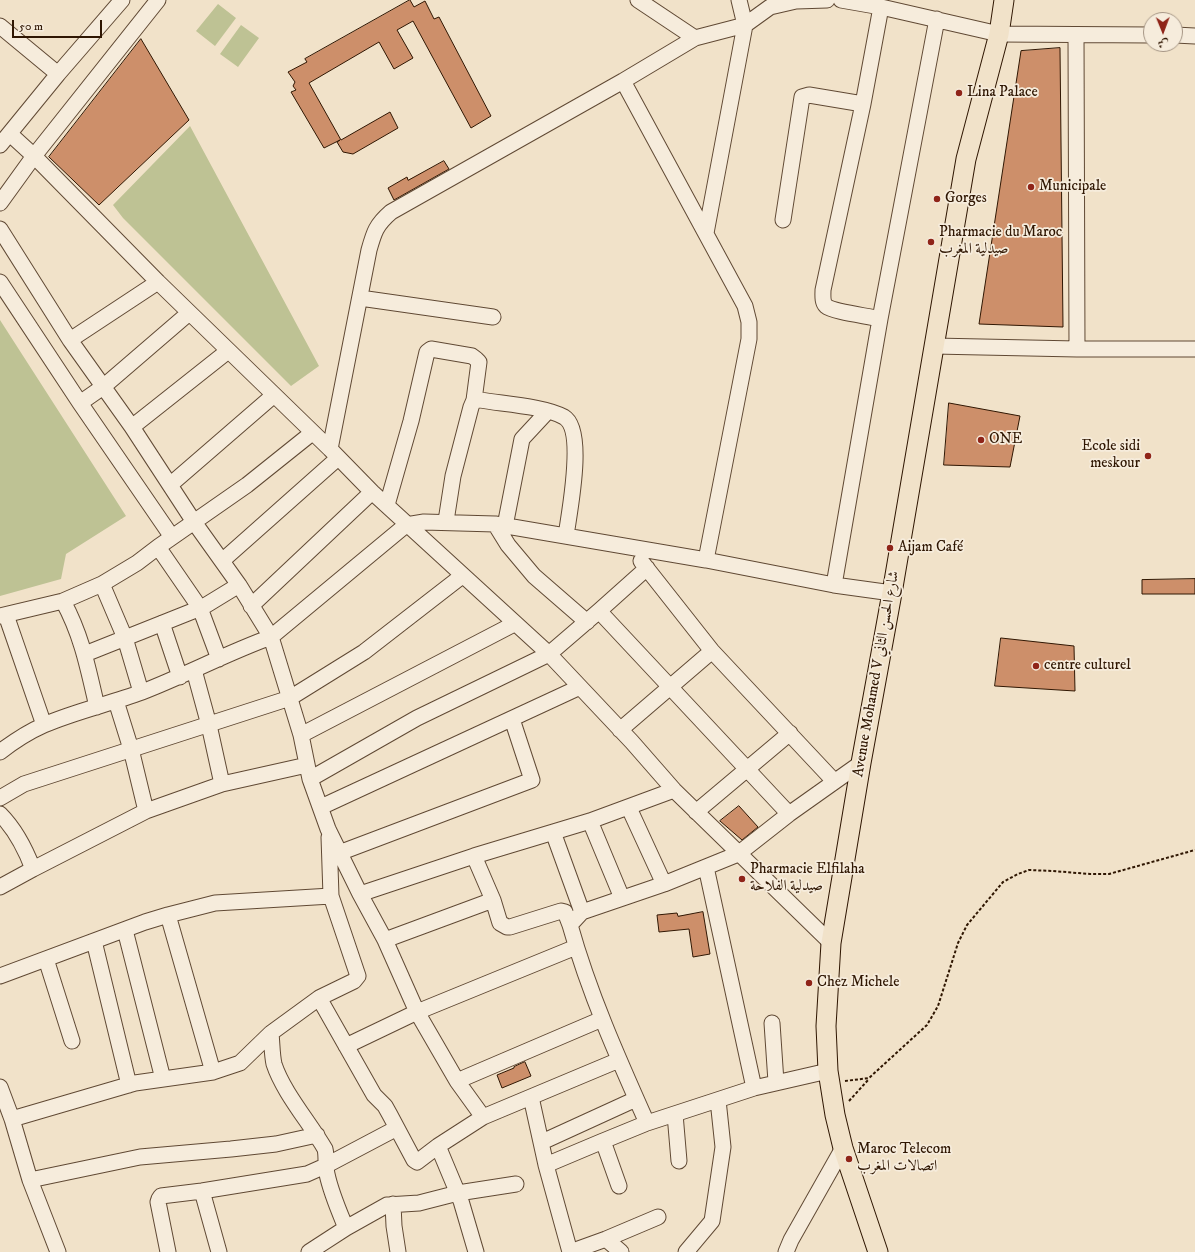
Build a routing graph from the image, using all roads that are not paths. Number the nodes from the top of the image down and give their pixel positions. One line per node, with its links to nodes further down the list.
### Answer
1 (122, 0): 18 (street)
2 (158, 0): 22 (street)
3 (638, 0): 17 (street)
4 (739, 0): 10 (street)
5 (827, 0): 10 (street)
6 (841, 0): 8 (street)
7 (1004, 0): 12 (main road, Avenue Mohamed V شارع الحسن الثاني)
8 (881, 7): 9 (street); 20 (street)
9 (937, 19): 12 (street); 32 (street)
10 (745, 25): 17 (street); 26 (street)
11 (0, 26): 18 (street)
12 (999, 34): 13 (street); 34 (main road, Avenue Mohamed V شارع الحسن الثاني)
13 (1076, 34): 14 (street); 35 (street)
14 (1143, 35)
15 (1183, 35): 16 (street)
16 (1195, 36)
17 (695, 38): 19 (street)
18 (58, 74): 21 (street)
19 (623, 81): 26 (street); 29 (street)
20 (863, 104): 24 (street); 32 (street)
21 (5, 140): 22 (street)
22 (34, 156): 23 (street); 28 (street)
23 (0, 203)
24 (783, 220)
25 (0, 229): 33 (street)
26 (706, 232): 57 (street)
27 (0, 282): 41 (street)
28 (158, 282): 30 (street); 33 (street)
29 (360, 298): 31 (street); 45 (street)
30 (189, 313): 37 (street); 38 (street)
31 (493, 317)
32 (880, 318): 63 (street)
33 (70, 340): 38 (street)
34 (934, 346): 35 (street); 64 (main road, Avenue Mohamed V شارع الحسن الثاني)
35 (1077, 349): 36 (street)
36 (1195, 349)
37 (228, 351): 39 (street); 43 (street)
38 (103, 387): 41 (street); 43 (street)
39 (274, 395): 44 (street); 46 (street)
40 (474, 400): 42 (street); 48 (street); 49 (street)
41 (80, 403): 54 (street)
42 (548, 410): 52 (street); 53 (street)
43 (132, 427): 46 (street)
44 (312, 433): 45 (street); 50 (street)
45 (334, 454): 47 (street); 58 (street)
46 (170, 485): 50 (street)
47 (372, 492): 48 (street); 66 (street)
48 (387, 505): 51 (street)
49 (446, 521): 51 (street); 52 (street)
50 (194, 522): 54 (street); 58 (street)
51 (406, 525): 60 (street); 73 (street)
52 (500, 525): 53 (street); 70 (street)
53 (566, 536): 56 (street)
54 (172, 537): 55 (street)
55 (158, 547): 61 (street); 67 (street)
56 (631, 547): 57 (street); 59 (street)
57 (706, 560): 63 (street)
58 (222, 561): 62 (street)
59 (647, 568): 68 (street); 75 (street)
60 (462, 576): 72 (street); 84 (street)
61 (102, 584): 65 (street); 74 (street)
62 (239, 585): 66 (street); 67 (street)
63 (834, 585): 64 (street)
64 (892, 593): 95 (main road, Avenue Mohamed V شارع الحسن الثاني)
65 (62, 601): 69 (street); 76 (street)
66 (251, 606): 73 (street)
67 (200, 608): 71 (street); 78 (street)
68 (599, 611): 70 (street); 82 (street)
69 (3, 615): 88 (street)
70 (587, 622): 77 (street)
71 (162, 623): 74 (street); 80 (street)
72 (514, 624): 77 (street); 92 (street)
73 (271, 637): 78 (street); 84 (street)
74 (125, 638): 76 (street); 83 (street)
75 (712, 651): 82 (street); 91 (street)
76 (85, 654): 86 (street)
77 (549, 654): 81 (street); 97 (street)
78 (219, 659): 79 (street)
79 (194, 670): 80 (street); 89 (street)
80 (180, 677): 83 (street)
81 (580, 687): 87 (street); 90 (street)
82 (671, 687): 90 (street); 96 (street)
83 (141, 692): 85 (street)
84 (290, 698): 89 (street); 92 (street)
85 (116, 701): 86 (street); 93 (street)
86 (97, 707): 88 (street)
87 (512, 719): 102 (street); 111 (street)
88 (44, 725): 94 (street)
89 (209, 725): 93 (street); 99 (street)
90 (620, 730): 100 (street)
91 (790, 733): 96 (street); 98 (street)
92 (301, 735): 97 (street)
93 (132, 749): 101 (street); 104 (street)
94 (0, 752)
95 (860, 763): 98 (street); 128 (main road, Avenue Mohamed V شارع الحسن الثاني)
96 (747, 769): 105 (street); 107 (street)
97 (308, 772): 99 (street); 102 (street)
98 (834, 781): 107 (street)
99 (222, 784): 104 (street)
100 (674, 790): 103 (street); 105 (street)
101 (0, 798)
102 (321, 807): 109 (street)
103 (629, 808): 108 (street); 116 (street)
104 (146, 811): 115 (street)
105 (696, 812): 112 (street)
106 (0, 814): 115 (street)
107 (789, 814): 112 (street)
108 (590, 821): 110 (street); 120 (street)
109 (328, 829): 111 (street); 119 (street)
110 (553, 832): 113 (street); 122 (street)
111 (339, 853): 118 (street)
112 (738, 854): 114 (street); 128 (street)
113 (474, 856): 118 (street); 121 (street)
114 (706, 866): 116 (street); 147 (street)
115 (33, 868): 117 (street)
116 (664, 884): 120 (street)
117 (0, 887)
118 (360, 894): 126 (street)
119 (331, 896): 123 (street); 132 (street)
120 (622, 898): 122 (street)
121 (493, 900): 124 (street); 126 (street)
122 (582, 912): 124 (street)
123 (168, 915): 125 (street); 140 (street)
124 (570, 925): 129 (street)
125 (125, 930): 127 (street); 142 (street)
126 (385, 940): 133 (street)
127 (94, 941): 130 (street); 145 (street)
128 (831, 943): 141 (main road, Avenue Mohamed V شارع الحسن الثاني)
129 (576, 947): 133 (street); 134 (street)
130 (46, 959): 131 (street); 137 (street)
131 (0, 976)
132 (318, 998): 136 (street); 138 (street)
133 (417, 1012): 138 (street); 143 (street)
134 (602, 1019): 139 (street); 143 (street)
135 (772, 1023): 144 (street)
136 (271, 1033): 140 (street); 156 (street)
137 (72, 1041)
138 (346, 1046): 155 (street)
139 (619, 1060): 148 (street); 149 (street)
140 (212, 1072): 142 (street)
141 (829, 1077): 144 (street); 160 (main road, Avenue Mohamed V شارع الحسن الثاني)
142 (164, 1079): 145 (street)
143 (457, 1081): 153 (street)
144 (776, 1082): 147 (street)
145 (129, 1085): 151 (street)
146 (0, 1087): 151 (street)
147 (754, 1088): 150 (street)
148 (531, 1097): 153 (street); 158 (street)
149 (636, 1099): 154 (street); 158 (street)
150 (718, 1100): 152 (street); 181 (street)
151 (6, 1110): 164 (street)
152 (675, 1114): 154 (street); 161 (street)
153 (483, 1117): 159 (street)
154 (647, 1123): 157 (street)
155 (397, 1128): 159 (street); 163 (street)
156 (317, 1135): 163 (street); 164 (street)
157 (603, 1141): 162 (street); 166 (street)
158 (542, 1142): 162 (street)
159 (438, 1146): 168 (street)
160 (843, 1148): 182 (street); 183 (main road, Avenue Mohamed V شارع الحسن الثاني)
161 (679, 1161)
162 (546, 1165): 179 (street)
163 (325, 1166): 167 (street); 171 (street)
164 (30, 1180): 173 (street)
165 (516, 1184): 168 (street)
166 (619, 1186)
167 (202, 1191): 174 (street); 175 (street)
168 (458, 1193): 169 (street); 178 (street)
169 (393, 1204): 171 (street); 177 (street)
170 (658, 1217): 172 (street)
171 (346, 1228): 176 (street)
172 (606, 1239): 179 (street); 180 (street)
173 (58, 1252)
174 (168, 1252)
175 (219, 1252)
176 (309, 1252)
177 (398, 1252)
178 (476, 1252)
179 (570, 1252)
180 (621, 1252)
181 (686, 1252)
182 (786, 1252)
183 (878, 1252)

